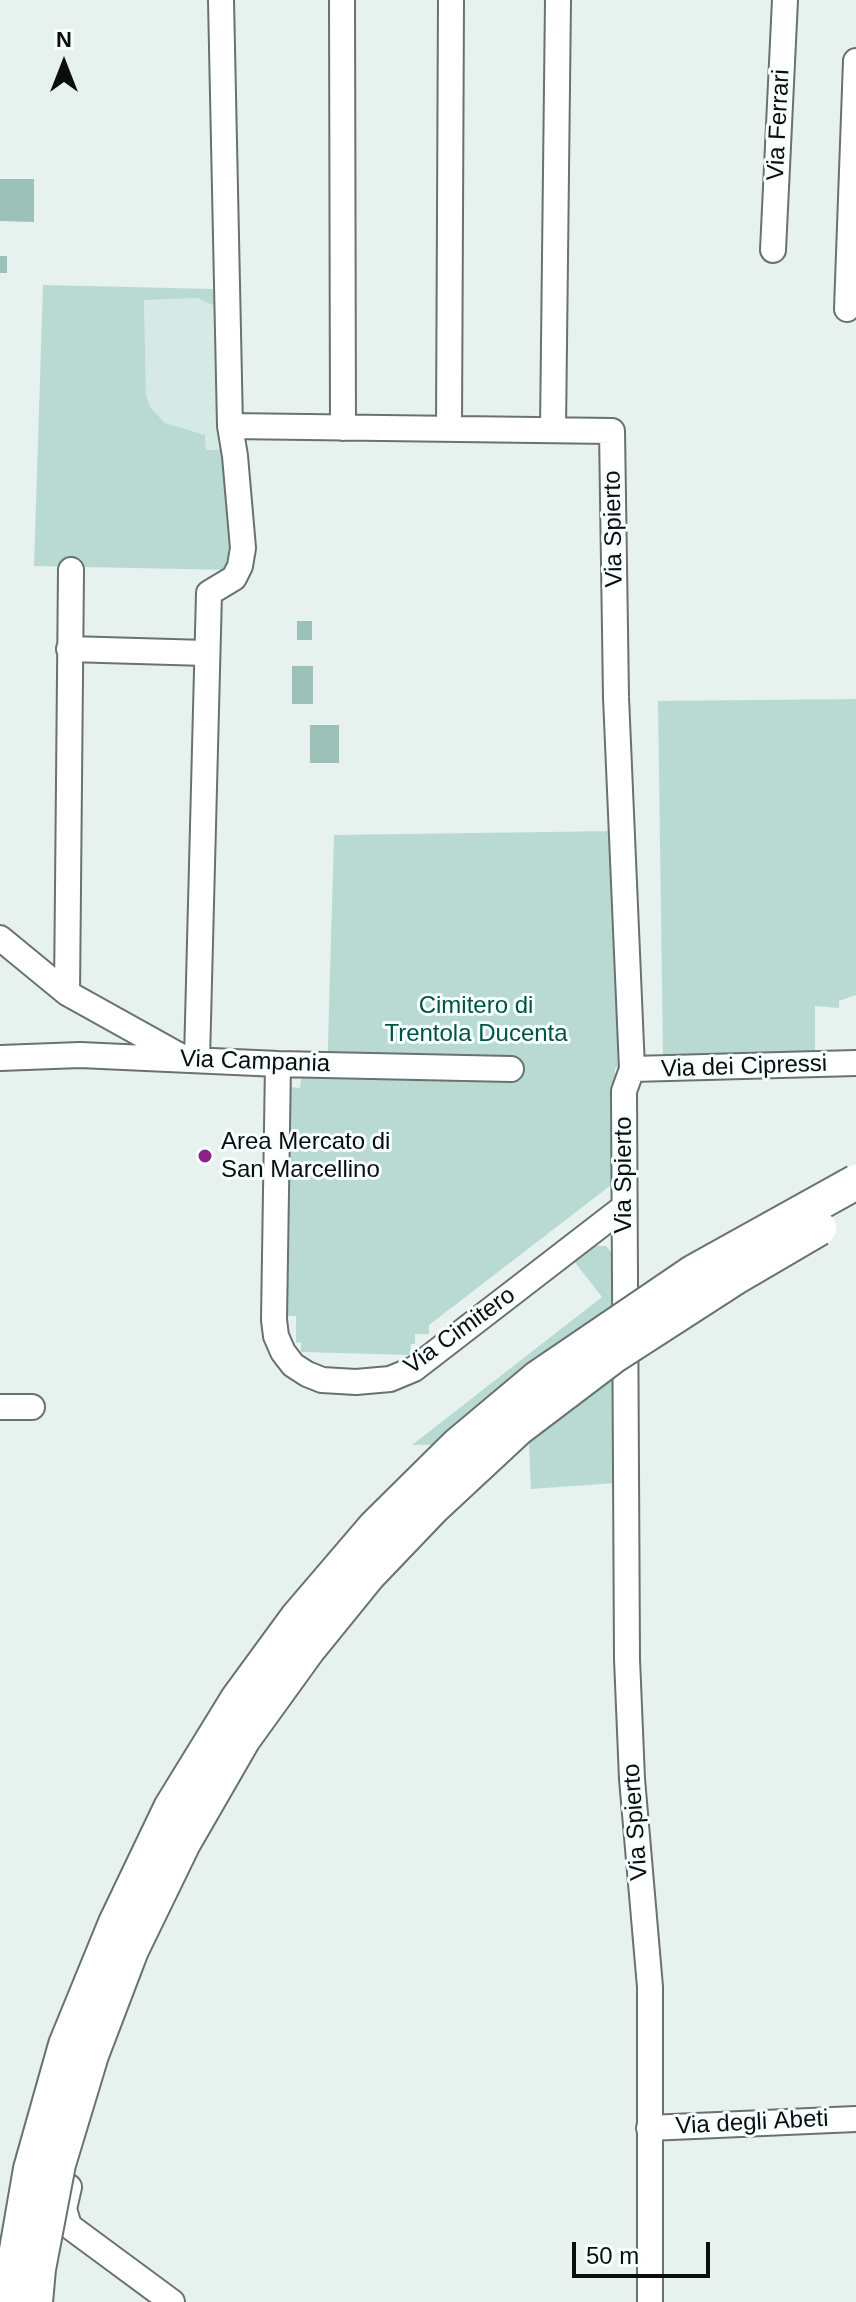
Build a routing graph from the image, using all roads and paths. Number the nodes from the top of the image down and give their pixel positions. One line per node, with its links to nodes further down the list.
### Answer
1 (221, 0): 9 (street)
2 (342, 0): 10 (street)
3 (451, 0): 11 (street)
4 (558, 0): 12 (street)
5 (785, 0): 7 (street, Via Ferrari)
6 (856, 61): 8 (street)
7 (773, 250)
8 (847, 309)
9 (230, 426): 10 (street, Via Spierto); 15 (street)
10 (343, 428): 11 (street, Via Spierto)
11 (449, 428): 12 (street, Via Spierto)
12 (553, 430): 25 (street, Via Spierto)
13 (71, 570): 14 (street)
14 (69, 649): 15 (street); 17 (street)
15 (206, 653): 21 (street)
16 (0, 938): 17 (street)
17 (67, 993): 18 (street)
18 (121, 1023): 19 (street); 21 (street)
19 (127, 1057): 20 (street, Via Campania); 21 (street, Via Campania)
20 (0, 1058)
21 (191, 1059): 23 (street, Via Campania)
22 (856, 1063): 25 (street, Via dei Cipressi)
23 (278, 1064): 24 (street, Via Campania); 27 (street, Via Cimitero)
24 (511, 1069)
25 (632, 1069): 27 (street, Via Spierto)
26 (856, 1182): 34 (highway, bridge)
27 (624, 1207): 33 (street, Via Spierto)
28 (856, 1207): 35 (highway, bridge)
29 (0, 1407): 30 (street)
30 (32, 1407)
31 (148, 1942): 36 (street)
32 (856, 2119): 33 (street, Via degli Abeti)
33 (649, 2128): 37 (street, Via Spierto)
34 (8, 2302)
35 (35, 2302)
36 (172, 2302)
37 (650, 2302)

